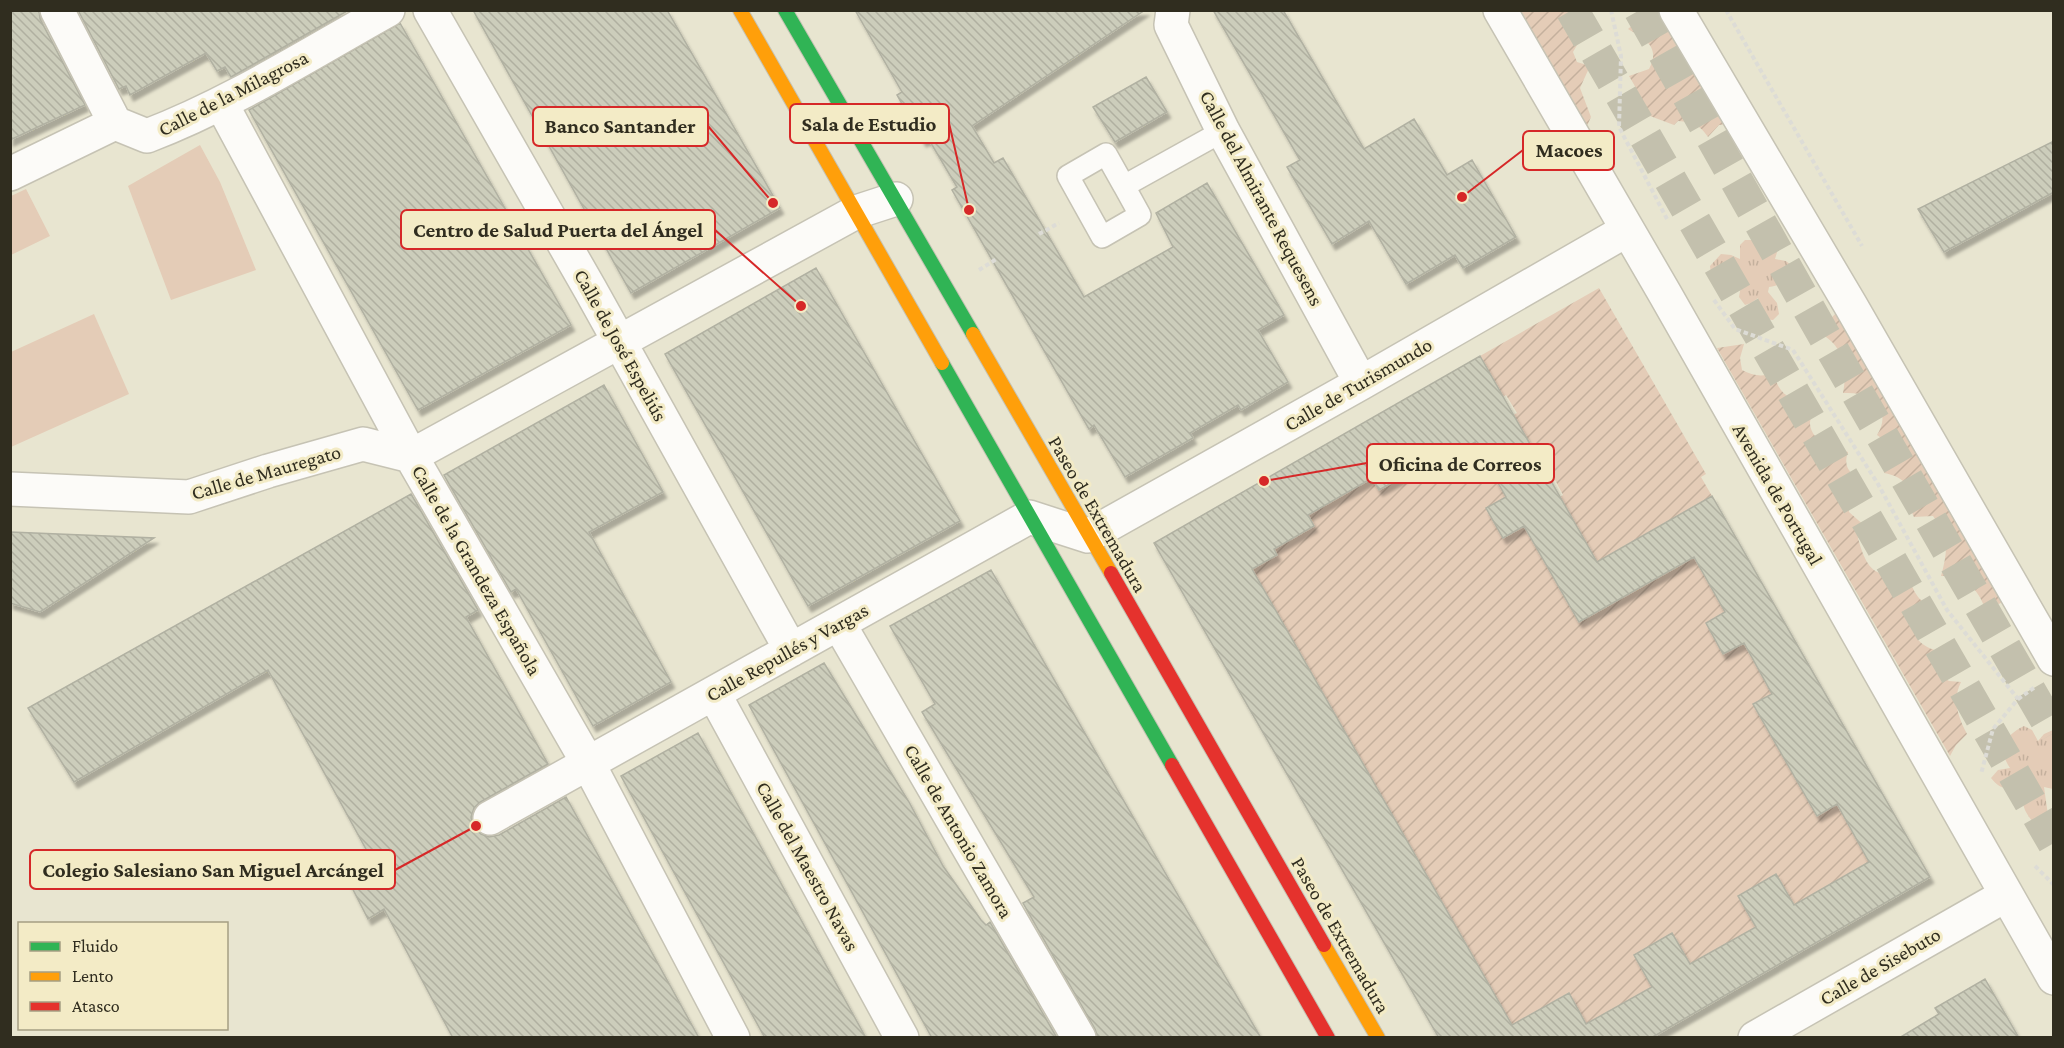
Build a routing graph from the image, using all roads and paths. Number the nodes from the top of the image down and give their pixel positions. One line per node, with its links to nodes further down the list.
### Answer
1 (57, 10): 11 (street)
2 (388, 10): 10 (street, Calle de la Milagrosa)
3 (430, 10): 22 (street, Calle de José Espeliús)
4 (740, 10): 16 (main road)
5 (785, 10): 15 (main road, Paseo de Extremadura)
6 (1173, 10): 12 (street, Calle del Almirante Requesens)
7 (1500, 10): 18 (street, Avenida de Portugal)
8 (1611, 10): 17 (path)
9 (1676, 10): 30 (street)
10 (221, 103): 11 (street, Calle de la Milagrosa); 24 (street, Calle de la Grandeza Española)
11 (115, 123): 13 (street)
12 (1223, 131): 14 (lane); 23 (street, Calle del Almirante Requesens)
13 (10, 174)
14 (1124, 186)
15 (896, 200): 16 (street); 27 (main road, Paseo de Extremadura)
16 (856, 212): 22 (street); 26 (main road)
17 (1667, 219)
18 (1627, 230): 23 (street, Calle de Turismundo); 37 (street, Avenida de Portugal)
19 (998, 258): 20 (path)
20 (973, 274)
21 (1712, 297): 33 (path)
22 (619, 342): 24 (street); 29 (street, Calle de José Espeliús)
23 (1361, 383): 27 (street, Calle de Turismundo)
24 (411, 456): 25 (street, Calle de Mauregato); 32 (street, Calle de la Grandeza Española)
25 (10, 489)
26 (1029, 517): 27 (street); 28 (street, Calle Repullés y Vargas); 42 (main road)
27 (1088, 536): 43 (main road, Paseo de Extremadura)
28 (839, 624): 29 (street, Calle Repullés y Vargas); 41 (street, Calle de Antonio Zamora)
29 (791, 650): 31 (street, Calle Repullés y Vargas)
30 (2054, 659)
31 (714, 694): 32 (street, Calle Repullés y Vargas); 40 (street, Calle del Maestro Navas)
32 (588, 763): 34 (street, Calle Repullés y Vargas); 39 (street, Calle de la Grandeza Española)
33 (1979, 781)
34 (490, 818)
35 (2034, 865): 36 (path)
36 (2054, 885)
37 (2006, 895): 38 (street, Avenida de Portugal); 44 (street, Calle de Sisebuto)
38 (2054, 978)
39 (733, 1038)
40 (902, 1038)
41 (1079, 1038)
42 (1328, 1038)
43 (1378, 1038)
44 (1755, 1038)

